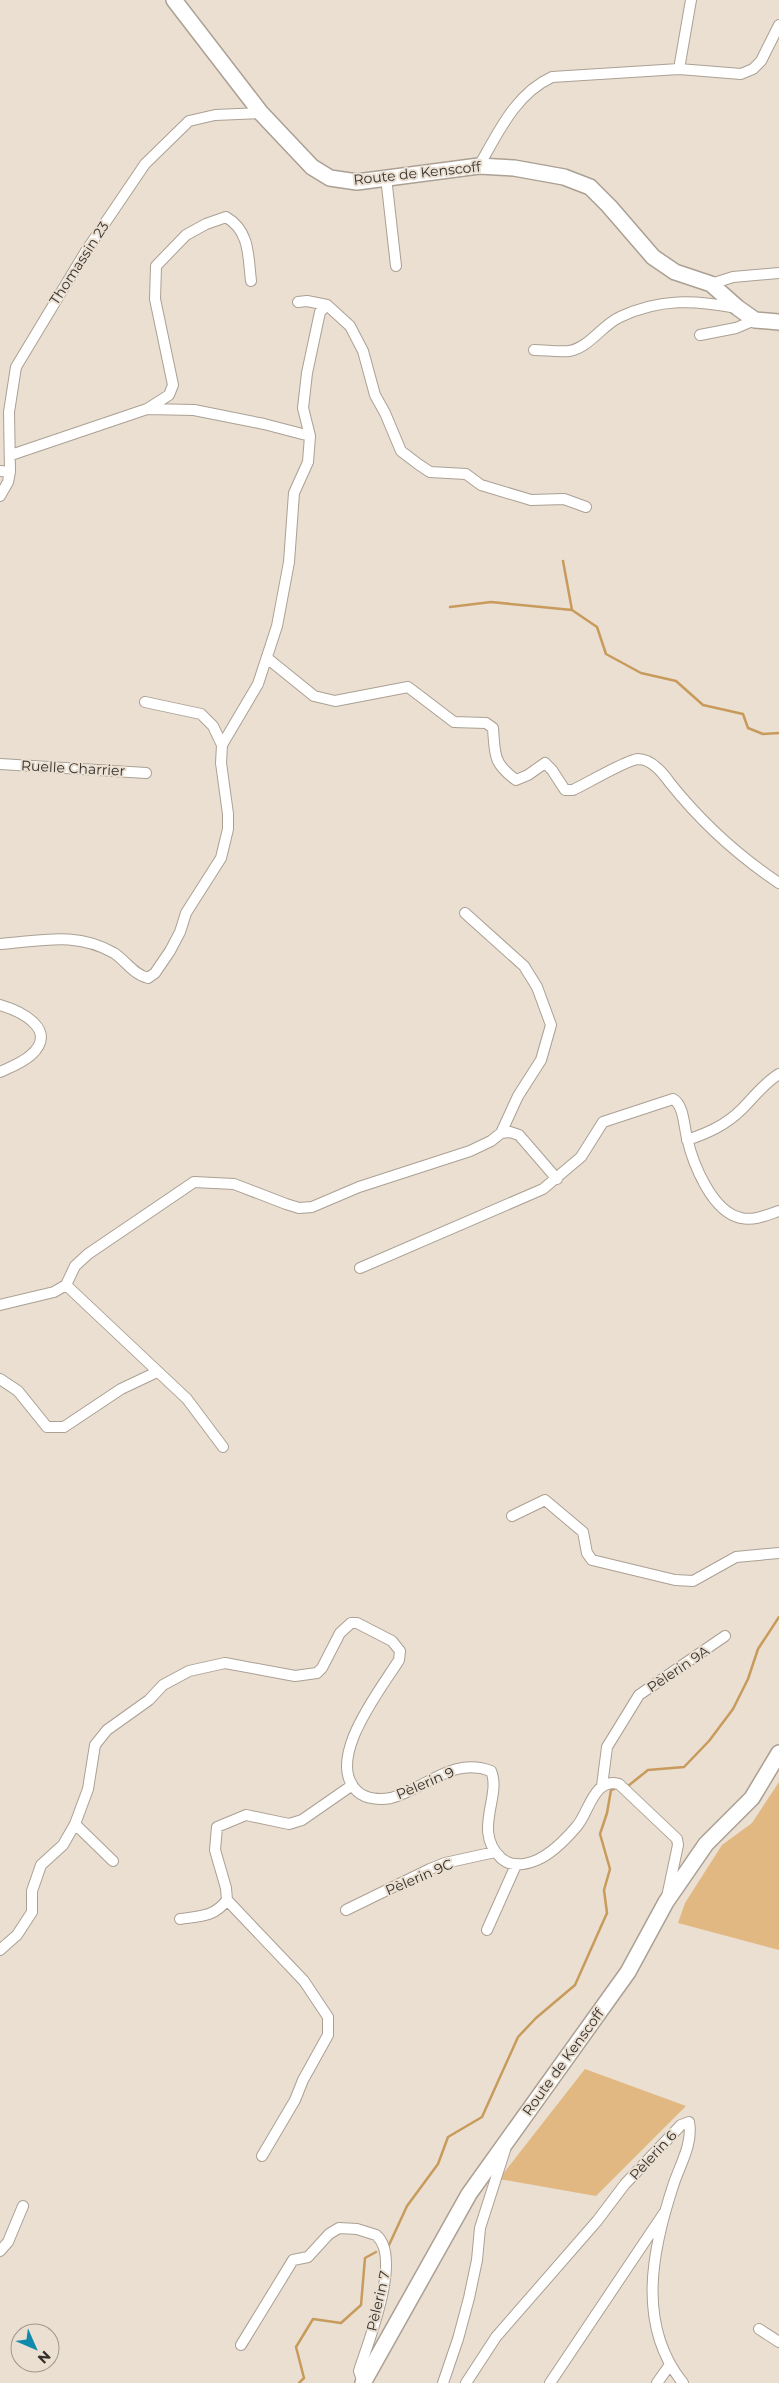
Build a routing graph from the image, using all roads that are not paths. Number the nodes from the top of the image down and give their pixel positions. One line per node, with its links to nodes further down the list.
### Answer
1 (174, 0): 5 (main road, Route de Kenscoff)
2 (691, 0): 4 (street)
3 (779, 24): 4 (street)
4 (679, 69): 6 (street)
5 (261, 113): 7 (main road, Route de Kenscoff); 21 (street, Thomassin 23)
6 (479, 166): 7 (main road, Route de Kenscoff); 11 (main road, Route de Kenscoff)
7 (386, 177): 8 (street)
8 (396, 266)
9 (779, 273): 11 (street)
10 (251, 281): 19 (street)
11 (711, 284): 14 (main road, Route de Kenscoff)
12 (298, 302): 13 (street)
13 (327, 306): 20 (street); 25 (street)
14 (738, 308): 15 (main road, Route de Kenscoff); 18 (street)
15 (755, 320): 16 (main road); 17 (street)
16 (779, 322)
17 (700, 335)
18 (534, 350)
19 (147, 410): 20 (street); 21 (street)
20 (310, 436): 26 (street)
21 (11, 455): 22 (street, Thomassin 23)
22 (5, 472): 23 (street); 24 (street, Thomassin 23)
23 (0, 482)
24 (0, 496)
25 (586, 507)
26 (267, 658): 28 (street); 31 (street)
27 (145, 702): 28 (street)
28 (222, 744): 33 (street)
29 (0, 764): 30 (street, Ruelle Charrier)
30 (146, 773)
31 (779, 883)
32 (465, 913): 37 (street)
33 (0, 944)
34 (0, 1005): 35 (street)
35 (0, 1072)
36 (779, 1074): 38 (street)
37 (501, 1133): 39 (street); 42 (street)
38 (687, 1140): 39 (street); 40 (street)
39 (557, 1179): 41 (street)
40 (779, 1211)
41 (360, 1268)
42 (66, 1285): 43 (street); 44 (street)
43 (0, 1305)
44 (157, 1372): 45 (street); 46 (street)
45 (0, 1379)
46 (223, 1447)
47 (512, 1516): 48 (street)
48 (779, 1553)
49 (725, 1636): 52 (street, Pèlerin 9A)
50 (779, 1754): 58 (main road, Route de Kenscoff)
51 (351, 1786): 53 (street); 54 (street, Pèlerin 9); 57 (street)
52 (602, 1786): 56 (street); 58 (street)
53 (75, 1824): 55 (street); 62 (street)
54 (495, 1852): 56 (street); 59 (street, Pèlerin 9C)
55 (113, 1861)
56 (516, 1865): 61 (street)
57 (227, 1900): 60 (street); 64 (street)
58 (666, 1902): 63 (main road, Route de Kenscoff)
59 (346, 1910)
60 (180, 1919)
61 (487, 1930)
62 (0, 1950)
63 (509, 2138): 72 (main road, Route de Kenscoff); 73 (street)
64 (262, 2156)
65 (23, 2206): 67 (street)
66 (668, 2206): 71 (street, Pèlerin 6); 74 (street, Pèlerin 6); 75 (street)
67 (0, 2251)
68 (759, 2329): 69 (street)
69 (779, 2342)
70 (240, 2345): 72 (street, Pèlerin 7)
71 (670, 2366): 76 (street); 77 (street, Pèlerin 6)
72 (363, 2383)
73 (443, 2383)
74 (466, 2383)
75 (550, 2383)
76 (657, 2383)
77 (683, 2383)

